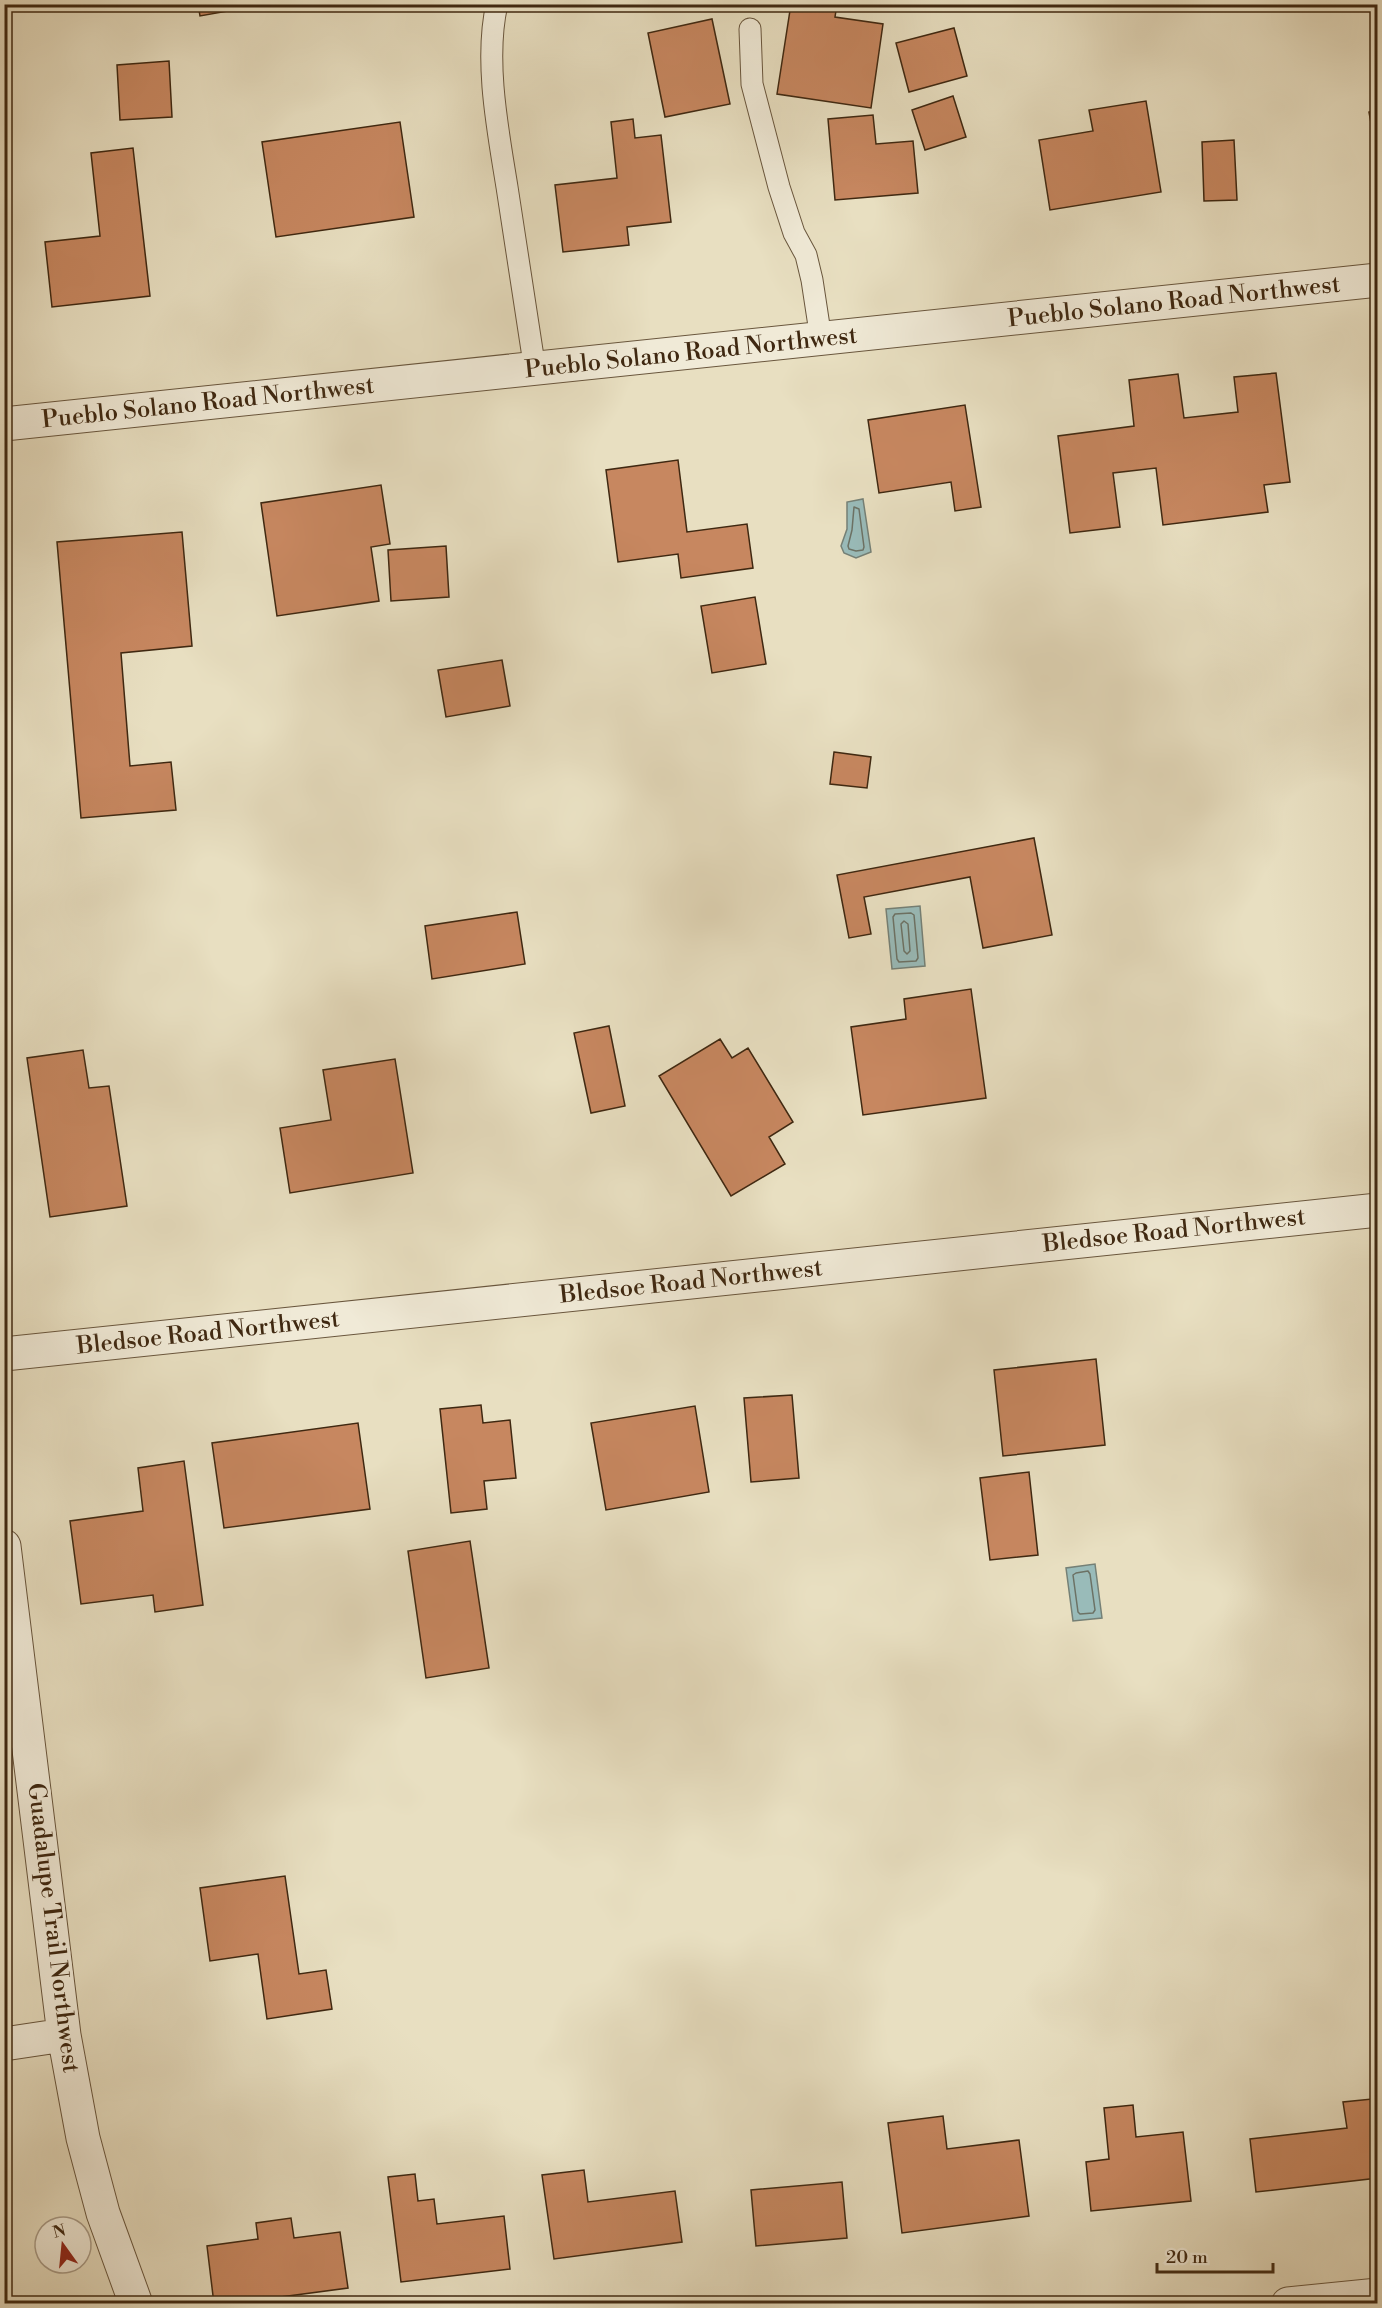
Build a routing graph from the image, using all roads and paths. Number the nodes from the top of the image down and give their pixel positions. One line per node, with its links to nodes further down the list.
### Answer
1 (497, 4): 5 (lane)
2 (750, 29): 4 (lane)
3 (1377, 280): 4 (street, Pueblo Solano Road Northwest)
4 (821, 339): 5 (street, Pueblo Solano Road Northwest)
5 (536, 370): 6 (street, Pueblo Solano Road Northwest)
6 (4, 424)
7 (1377, 1210): 8 (street, Bledsoe Road Northwest)
8 (4, 1354)
9 (4, 1546): 10 (street, Guadalupe Trail Northwest)
10 (64, 2035): 11 (street); 13 (street, Guadalupe Trail Northwest)
11 (4, 2044)
12 (1377, 2295): 14 (street)
13 (136, 2304)
14 (1288, 2304)

